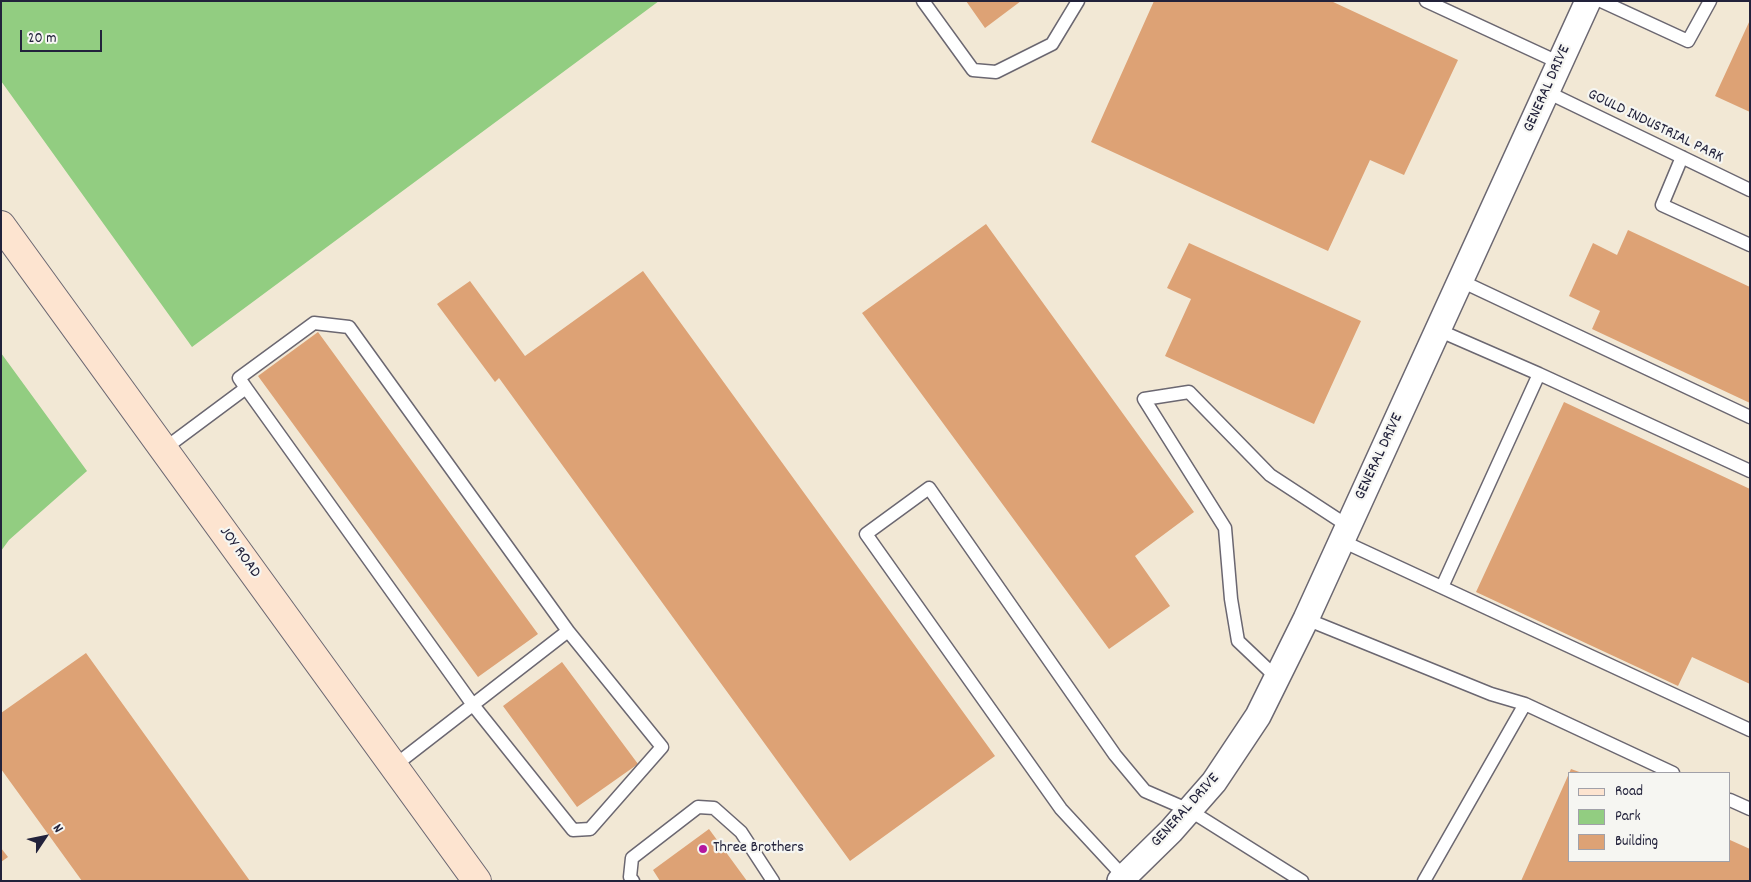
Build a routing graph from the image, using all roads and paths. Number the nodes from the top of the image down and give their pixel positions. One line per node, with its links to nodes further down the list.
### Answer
1 (923, 1): 2 (lane)
2 (1078, 1)
3 (1426, 1): 6 (lane)
4 (1710, 1): 5 (lane)
5 (1589, 2): 6 (street, GENERAL DRIVE)
6 (1560, 63): 7 (street, GENERAL DRIVE)
7 (1547, 92): 8 (lane, GOULD INDUSTRIAL PARK); 12 (street, GENERAL DRIVE)
8 (1682, 158): 9 (lane, GOULD INDUSTRIAL PARK); 11 (lane)
9 (1750, 190)
10 (1, 225): 17 (street, JOY ROAD)
11 (1750, 245)
12 (1461, 281): 13 (street, GENERAL DRIVE); 16 (lane)
13 (1438, 330): 14 (lane); 19 (street, GENERAL DRIVE)
14 (1540, 374): 18 (lane); 20 (lane)
15 (246, 388): 17 (lane); 22 (lane); 25 (lane)
16 (1750, 417)
17 (164, 449): 27 (street, JOY ROAD)
18 (1750, 471)
19 (1345, 533): 20 (lane); 21 (street, GENERAL DRIVE); 23 (lane)
20 (1442, 587): 26 (lane)
21 (1306, 619): 23 (street, GENERAL DRIVE); 24 (lane)
22 (568, 631): 25 (lane); 25 (lane)
23 (1277, 678): 31 (street, GENERAL DRIVE)
24 (1524, 704): 28 (lane); 37 (lane)
25 (473, 705): 27 (lane)
26 (1750, 730)
27 (394, 766): 33 (street, JOY ROAD)
28 (1671, 772)
29 (1731, 800): 30 (lane)
30 (1750, 809)
31 (1189, 810): 32 (street, GENERAL DRIVE); 32 (lane); 36 (lane)
32 (1122, 879)
33 (477, 881)
34 (633, 881): 35 (lane)
35 (772, 881)
36 (1302, 881)
37 (1424, 881)

